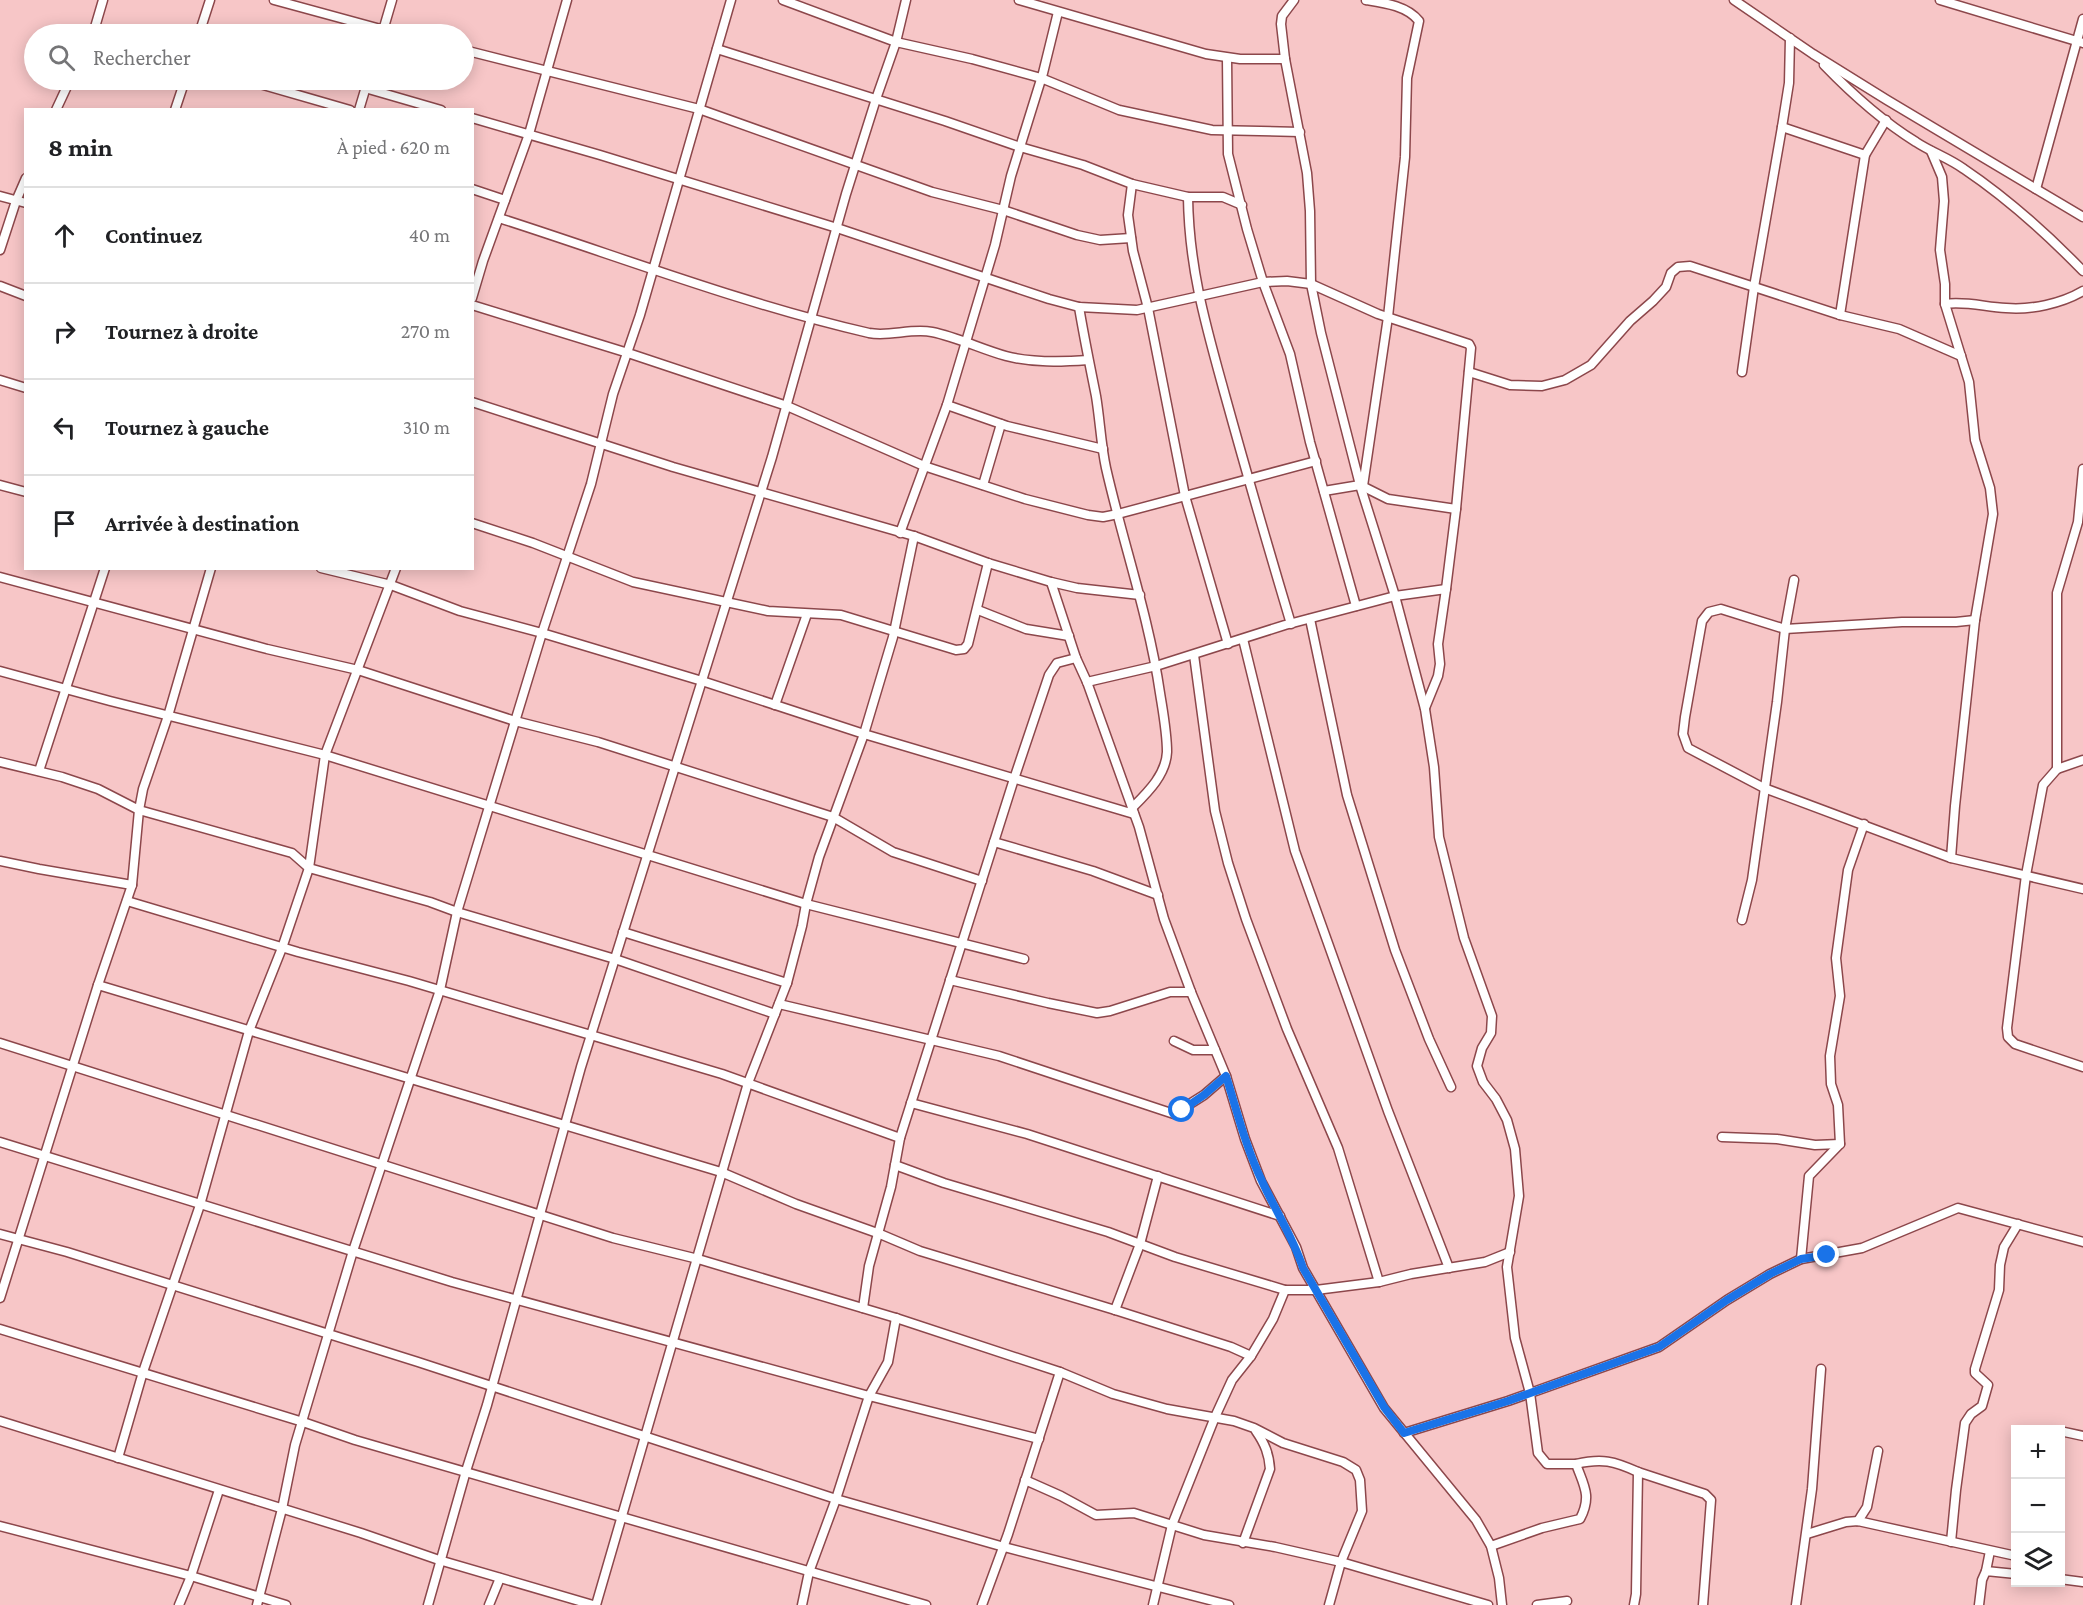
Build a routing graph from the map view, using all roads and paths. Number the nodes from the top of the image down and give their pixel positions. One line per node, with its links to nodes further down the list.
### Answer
1 (103, 0): 16 (street)
2 (210, 0): 17 (street)
3 (274, 0): 18 (street)
4 (392, 0): 19 (street)
5 (567, 0): 28 (street)
6 (731, 0): 23 (street)
7 (783, 0): 21 (street)
8 (906, 0): 21 (street)
9 (1018, 0): 14 (street)
10 (1294, 0): 27 (street)
11 (1366, 0): 87 (street)
12 (1734, 0): 20 (street)
13 (1940, 0): 22 (street)
14 (1058, 12): 26 (street); 29 (street)
15 (2083, 19): 22 (street)
16 (96, 24)
17 (202, 24)
18 (355, 24)
19 (384, 24)
20 (1790, 38): 25 (street); 44 (street)
21 (896, 42): 29 (street); 35 (street)
22 (2080, 43): 55 (street)
23 (717, 49): 35 (street); 41 (street)
24 (474, 52): 28 (street)
25 (1813, 54): 43 (street); 55 (street)
26 (1227, 58): 27 (street); 45 (street)
27 (1285, 59): 46 (street)
28 (548, 70): 41 (street); 47 (street)
29 (1041, 78): 45 (street); 48 (street)
30 (65, 90): 36 (street)
31 (182, 90): 37 (street)
32 (281, 90): 38 (street)
33 (364, 90): 39 (street)
34 (383, 90): 40 (street)
35 (876, 99): 48 (street); 51 (street)
36 (57, 108)
37 (176, 108)
38 (343, 108)
39 (360, 108)
40 (435, 108)
41 (699, 109): 51 (street); 52 (street)
42 (474, 119): 47 (street)
43 (1886, 120): 49 (street); 50 (street)
44 (1782, 127): 50 (street); 77 (street)
45 (1227, 131): 46 (street); 62 (street)
46 (1300, 132): 75 (street)
47 (529, 134): 52 (street); 59 (street)
48 (1020, 147): 54 (street); 63 (street)
49 (1931, 151): 72 (street); 82 (street)
50 (1865, 155): 86 (street)
51 (854, 165): 63 (street); 66 (street)
52 (678, 180): 66 (street); 71 (street)
53 (24, 183): 60 (street)
54 (1132, 184): 58 (street); 67 (street)
55 (2036, 189): 64 (street)
56 (474, 190): 59 (street)
57 (0, 196): 60 (street)
58 (1188, 197): 62 (street); 81 (street)
59 (505, 200): 65 (street)
60 (16, 201): 61 (street); 68 (street)
61 (24, 203)
62 (1242, 205): 74 (street)
63 (1003, 210): 67 (street); 73 (street)
64 (2083, 217)
65 (499, 218): 70 (street); 71 (street)
66 (837, 228): 73 (street); 88 (street)
67 (1131, 238): 85 (street)
68 (0, 250)
69 (474, 259): 70 (street)
70 (483, 261): 78 (street)
71 (653, 268): 88 (street); 90 (street)
72 (2083, 272)
73 (985, 276): 84 (street); 89 (street)
74 (1263, 282): 75 (street); 81 (street); 103 (street)
75 (1311, 284): 87 (street); 109 (street)
76 (0, 286): 80 (street)
77 (1754, 287): 86 (street); 93 (street); 94 (street)
78 (474, 291)
79 (2083, 291): 82 (street)
80 (24, 295)
81 (1198, 296): 85 (street); 106 (street)
82 (1945, 304): 91 (street)
83 (474, 306): 90 (street)
84 (1079, 307): 85 (street); 92 (street)
85 (1148, 308): 113 (street)
86 (1840, 315): 91 (street)
87 (1388, 317): 93 (street); 109 (street)
88 (812, 318): 89 (street); 99 (street)
89 (964, 343): 92 (street); 98 (street)
90 (628, 353): 99 (street); 101 (street)
91 (1961, 356): 138 (street)
92 (1088, 360): 102 (street)
93 (1469, 372): 114 (street)
94 (1743, 372)
95 (0, 380): 96 (street)
96 (24, 387)
97 (474, 403): 101 (street)
98 (947, 405): 100 (street); 104 (street)
99 (787, 406): 104 (street); 112 (street)
100 (1000, 424): 102 (street); 108 (street)
101 (601, 443): 112 (street); 119 (street)
102 (1103, 449): 115 (street)
103 (1316, 461): 106 (street); 111 (street)
104 (924, 466): 108 (street); 117 (street)
105 (2083, 469): 164 (street)
106 (1248, 480): 113 (street); 139 (street)
107 (0, 485): 110 (street)
108 (983, 485): 115 (street)
109 (1361, 486): 111 (street); 114 (street); 131 (street)
110 (24, 491)
111 (1324, 491): 134 (street)
112 (761, 493): 117 (street); 132 (street)
113 (1185, 496): 115 (street); 146 (street)
114 (1456, 509): 129 (street)
115 (1118, 514): 130 (street)
116 (474, 524): 119 (street)
117 (900, 533): 118 (street)
118 (914, 536): 120 (street); 142 (street)
119 (567, 557): 132 (street); 143 (street)
120 (988, 563): 127 (street); 135 (street)
121 (104, 570): 133 (street)
122 (210, 570): 141 (street)
123 (329, 570): 128 (street)
124 (395, 570): 128 (street)
125 (0, 577): 133 (street)
126 (1794, 580): 140 (street)
127 (1051, 582): 130 (street); 144 (street)
128 (391, 585): 143 (street); 150 (street)
129 (1446, 589): 131 (street); 156 (street)
130 (1140, 595): 149 (street)
131 (1395, 596): 134 (street); 156 (street)
132 (727, 601): 136 (street); 152 (street)
133 (94, 602): 141 (street); 154 (street)
134 (1356, 606): 137 (street)
135 (978, 610): 142 (street); 144 (street)
136 (807, 614): 142 (street); 155 (street)
137 (1310, 618): 139 (street); 210 (street)
138 (1975, 620): 140 (street); 175 (street)
139 (1291, 624): 145 (street)
140 (1785, 629): 167 (street); 167 (street)
141 (192, 630): 150 (street); 157 (street)
142 (894, 631): 159 (street)
143 (542, 633): 152 (street); 158 (street)
144 (1069, 636): 148 (street)
145 (1243, 639): 146 (street); 236 (street)
146 (1228, 644): 147 (street)
147 (1194, 655): 149 (street); 237 (street)
148 (1076, 658): 153 (street); 166 (street)
149 (1156, 666): 153 (street); 170 (street)
150 (358, 670): 158 (street); 160 (street)
151 (0, 671): 154 (street)
152 (702, 681): 155 (street); 163 (street)
153 (1087, 682): 170 (street)
154 (65, 688): 157 (street); 165 (street)
155 (775, 705): 159 (street)
156 (1425, 709): 233 (street)
157 (168, 716): 160 (street); 169 (street)
158 (515, 721): 163 (street); 168 (street)
159 (864, 734): 166 (street); 171 (street)
160 (325, 755): 168 (street); 177 (street)
161 (2083, 760): 164 (street)
162 (0, 762): 165 (street)
163 (676, 766): 171 (street); 174 (street)
164 (2057, 769): 178 (street)
165 (39, 771): 169 (street)
166 (1014, 779): 170 (street); 173 (street)
167 (1764, 788): 172 (street); 186 (street)
168 (489, 807): 174 (street); 185 (street)
169 (139, 810): 177 (street); 180 (street)
170 (1133, 812): 182 (street)
171 (833, 817): 179 (street); 184 (street)
172 (1864, 824): 175 (street); 217 (street)
173 (994, 842): 179 (street); 182 (street)
174 (648, 854): 184 (street); 187 (street)
175 (1951, 858): 178 (street)
176 (0, 861): 180 (street)
177 (309, 868): 185 (street); 189 (street)
178 (2026, 875): 181 (street); 206 (street)
179 (982, 881): 188 (street)
180 (132, 885): 183 (street)
181 (2083, 890)
182 (1158, 895): 196 (street)
183 (128, 901): 189 (street); 194 (street)
184 (806, 904): 188 (street); 193 (street)
185 (457, 912): 190 (street); 195 (street)
186 (1742, 920)
187 (624, 932): 190 (street); 193 (street)
188 (963, 942): 191 (street); 192 (street)
189 (282, 948): 195 (street); 199 (street)
190 (615, 959): 198 (street); 200 (street)
191 (1024, 959)
192 (950, 980): 196 (street); 201 (street)
193 (787, 983): 197 (street)
194 (98, 985): 199 (street); 205 (street)
195 (440, 990): 200 (street); 208 (street)
196 (1191, 992): 204 (street)
197 (779, 1004): 198 (street); 201 (street)
198 (775, 1014): 209 (street)
199 (249, 1030): 208 (street); 212 (street)
200 (591, 1035): 209 (street); 213 (street)
201 (931, 1040): 207 (street); 211 (street)
202 (1174, 1041): 204 (street)
203 (0, 1043): 205 (street)
204 (1215, 1050): 207 (street)
205 (72, 1065): 212 (street); 218 (street)
206 (2083, 1067)
207 (1226, 1076): 225 (street)
208 (411, 1078): 213 (street); 219 (street)
209 (748, 1083): 215 (street); 221 (street)
210 (1451, 1087)
211 (911, 1103): 215 (street); 222 (street)
212 (226, 1113): 219 (street); 223 (street)
213 (565, 1124): 221 (street); 224 (street)
214 (1722, 1137): 217 (street)
215 (900, 1138): 220 (street)
216 (0, 1142): 218 (street)
217 (1840, 1144): 235 (street)
218 (45, 1157): 223 (street); 229 (street)
219 (384, 1164): 224 (street); 232 (street)
220 (896, 1165): 228 (street); 231 (street)
221 (721, 1172): 228 (street); 234 (street)
222 (1158, 1176): 225 (street); 231 (street)
223 (200, 1205): 232 (street); 238 (street)
224 (539, 1214): 234 (street); 242 (street)
225 (1280, 1216): 240 (street)
226 (2018, 1224): 230 (street); 235 (street); 279 (street)
227 (0, 1234): 229 (street)
228 (880, 1234): 243 (street); 244 (street)
229 (17, 1239): 238 (street); 241 (street)
230 (2083, 1242)
231 (1140, 1244): 239 (street); 244 (street)
232 (353, 1251): 242 (street); 247 (street)
233 (1510, 1252): 236 (street); 254 (street)
234 (698, 1259): 243 (street); 248 (street)
235 (1801, 1259): 254 (street)
236 (1449, 1268): 237 (street)
237 (1379, 1282): 240 (street)
238 (173, 1285): 247 (street); 251 (street)
239 (1286, 1290): 240 (street); 249 (street)
240 (1316, 1290): 261 (street)
241 (0, 1298)
242 (516, 1299): 248 (street); 253 (street)
243 (863, 1308): 245 (street)
244 (1115, 1310): 249 (street)
245 (896, 1318): 252 (street); 255 (street)
246 (0, 1329): 251 (street)
247 (330, 1334): 253 (street); 258 (street)
248 (672, 1341): 255 (street); 263 (street)
249 (1251, 1356): 256 (street)
250 (1821, 1369): 278 (street)
251 (143, 1372): 258 (street); 266 (street)
252 (1060, 1372): 256 (street); 264 (street)
253 (492, 1387): 263 (street); 268 (street)
254 (1530, 1393): 261 (street); 267 (street)
255 (869, 1396): 264 (street); 272 (street)
256 (1215, 1417): 259 (street); 276 (street)
257 (0, 1420): 266 (street)
258 (303, 1422): 268 (street); 273 (street)
259 (1254, 1428): 280 (street); 286 (street)
260 (2065, 1432): 262 (street)
261 (1404, 1433): 281 (street)
262 (2083, 1436)
263 (646, 1437): 272 (street); 274 (street)
264 (1039, 1439): 270 (street)
265 (1878, 1451): 275 (street)
266 (118, 1458): 271 (street)
267 (1576, 1464): 269 (street); 281 (street)
268 (466, 1471): 274 (street); 285 (street)
269 (1638, 1473): 311 (street); 312 (street)
270 (1025, 1480): 276 (street); 282 (street)
271 (219, 1490): 273 (street); 290 (street)
272 (836, 1499): 282 (street); 288 (street)
273 (282, 1509): 285 (street); 295 (street)
274 (621, 1516): 288 (street); 301 (street)
275 (1858, 1521): 278 (street); 279 (street)
276 (1172, 1525): 280 (street); 294 (street)
277 (0, 1526): 290 (street)
278 (1807, 1534): 313 (street)
279 (1951, 1542): 283 (street)
280 (1243, 1543): 286 (street)
281 (1491, 1546): 309 (street)
282 (1004, 1547): 294 (street); 304 (street)
283 (1990, 1551): 284 (street); 287 (street)
284 (2011, 1555)
285 (440, 1560): 291 (street); 299 (street)
286 (1341, 1562): 307 (street); 308 (street)
287 (1986, 1571): 289 (street); 314 (street)
288 (809, 1572): 302 (street); 303 (street)
289 (2011, 1574)
290 (191, 1576): 295 (street); 297 (street)
291 (500, 1578): 300 (street); 301 (street)
292 (2065, 1580): 293 (street)
293 (2083, 1582)
294 (1158, 1587): 305 (street); 306 (street)
295 (258, 1601): 298 (street)
296 (1567, 1601): 310 (street)
297 (179, 1605)
298 (286, 1605)
299 (428, 1605)
300 (489, 1605)
301 (595, 1605)
302 (802, 1605)
303 (926, 1605)
304 (982, 1605)
305 (1154, 1605)
306 (1229, 1605)
307 (1329, 1605)
308 (1488, 1605)
309 (1502, 1605)
310 (1537, 1605)
311 (1634, 1605)
312 (1703, 1605)
313 (1796, 1605)
314 (1979, 1605)

